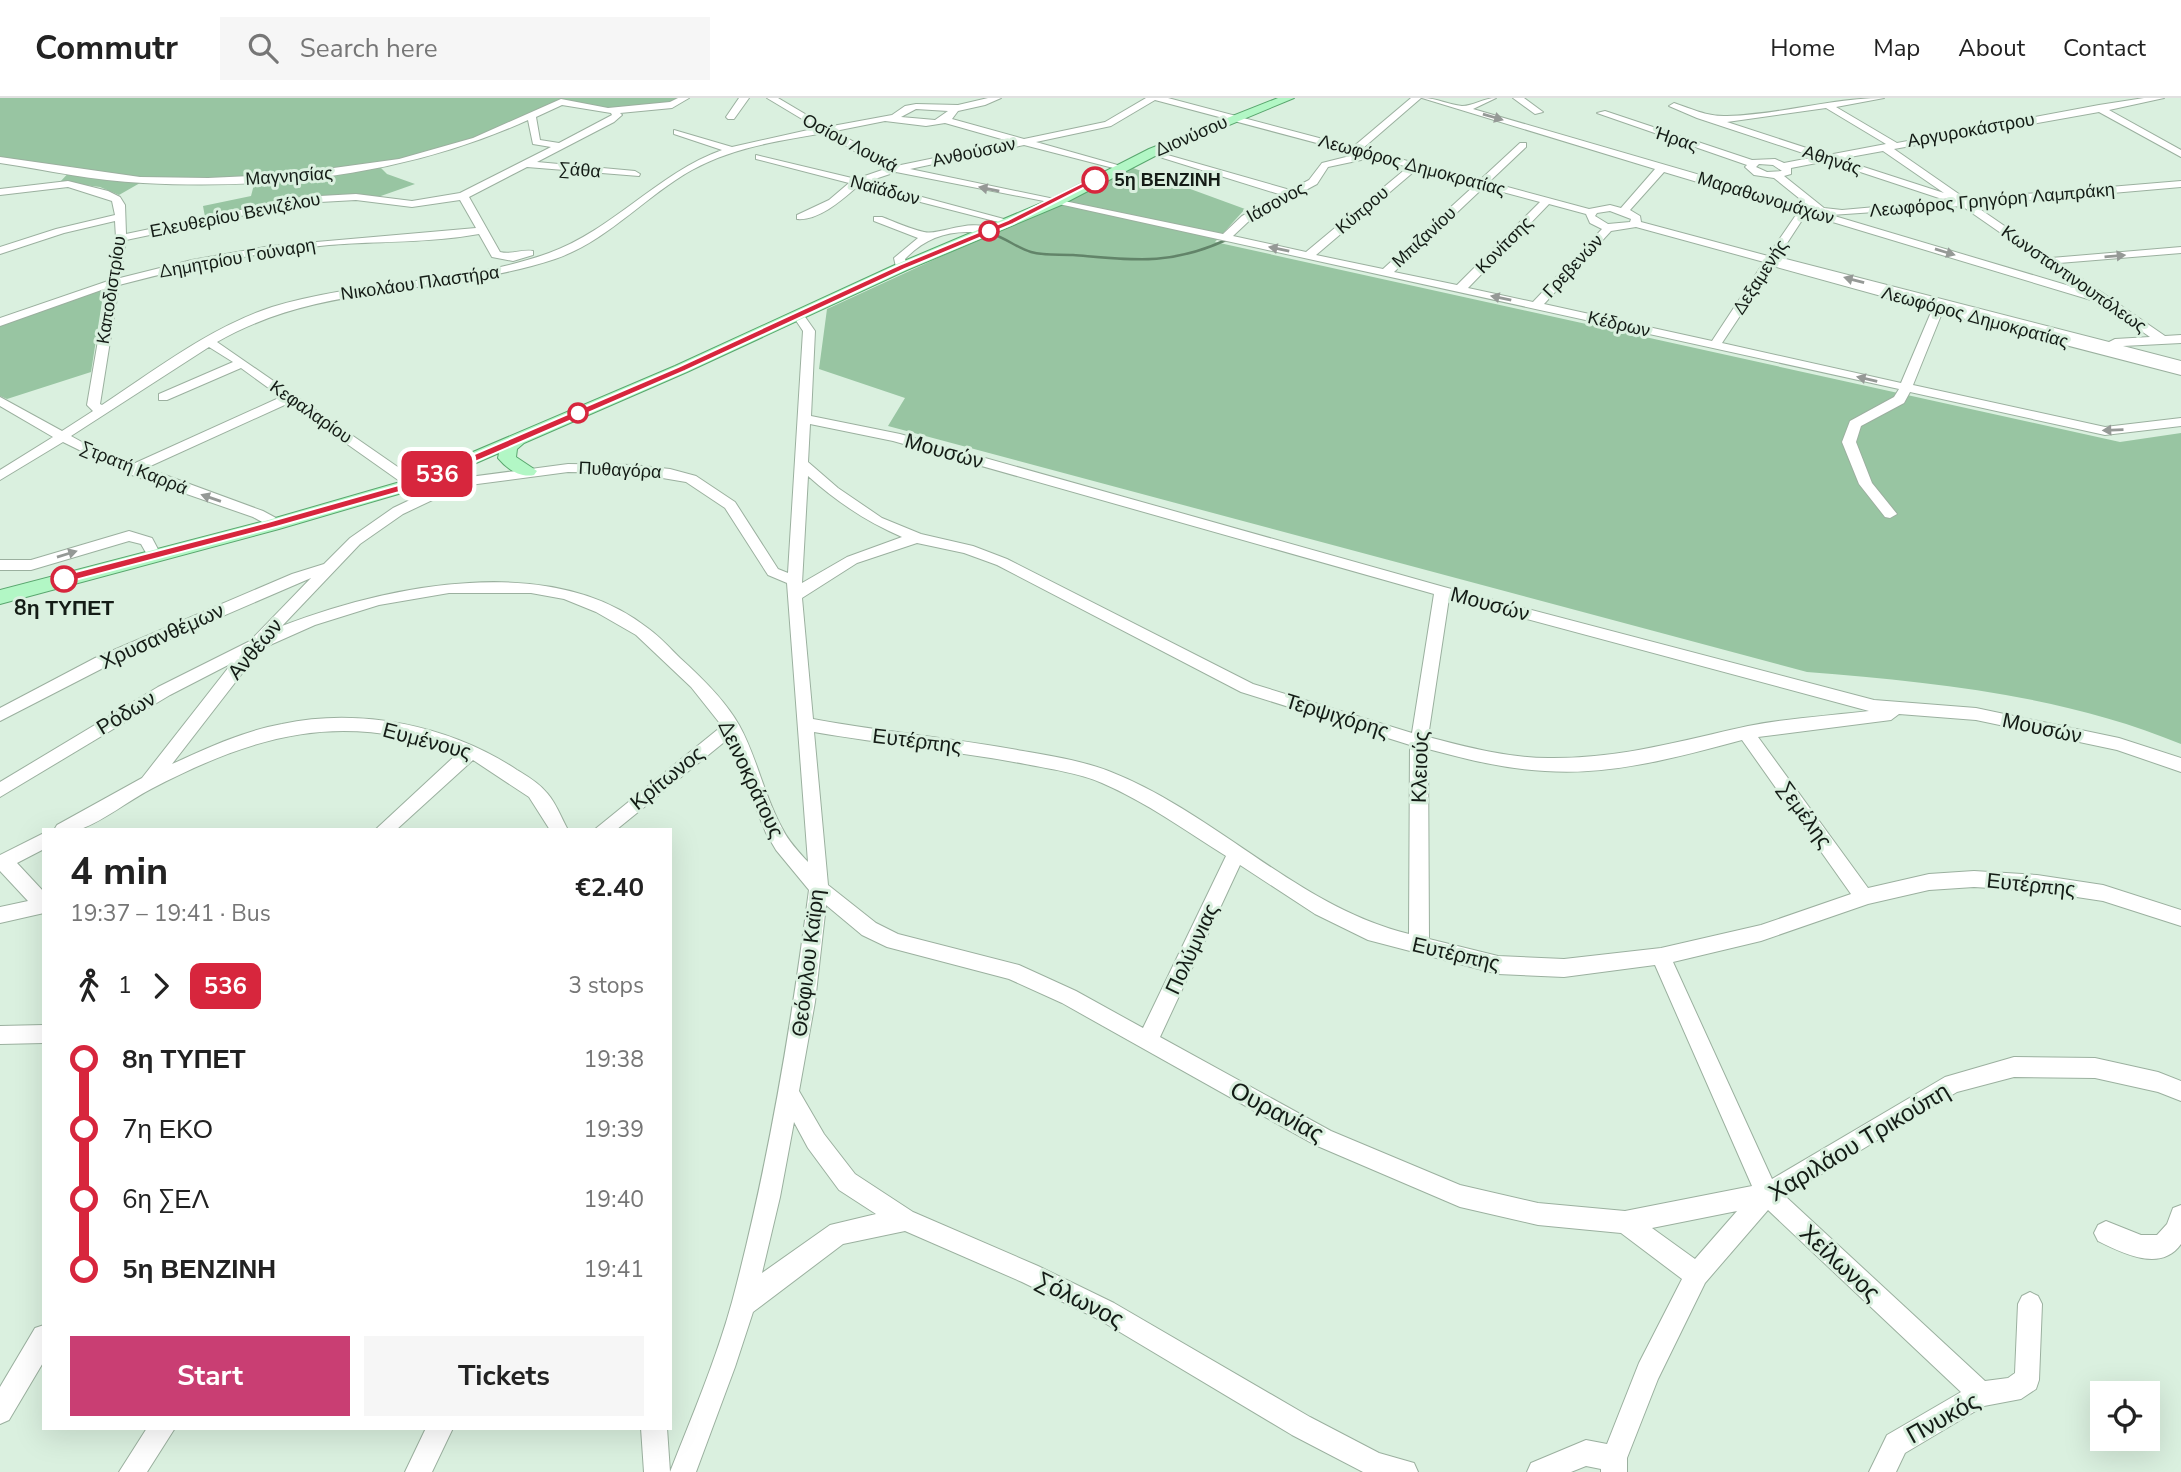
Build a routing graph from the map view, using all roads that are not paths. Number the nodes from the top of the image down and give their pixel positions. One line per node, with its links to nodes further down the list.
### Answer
1 (684, 98): 21 (street)
2 (744, 98): 26 (street)
3 (772, 98): 30 (street, Οσίου Λουκά)
4 (996, 98): 19 (street)
5 (1152, 98): 32 (street, Ανθούσων)
6 (1158, 98): 28 (street, Λεωφόρος Δημοκρατίας)
7 (1288, 98): 28 (main road, Διονύσου)
8 (1416, 98): 37 (street)
9 (1427, 98): 20 (street, Μαραθωνομάχων)
10 (1491, 98): 20 (street)
11 (1518, 98): 22 (street)
12 (1879, 98): 15 (street)
13 (2159, 98): 18 (street, Αργυροκάστρου)
14 (898, 100): 16 (street)
15 (1827, 105): 24 (street); 34 (street, Κωνσταντινουπόλεως)
16 (912, 106): 19 (street); 27 (street)
17 (1674, 106): 24 (street)
18 (2099, 108): 34 (street, Αργυροκάστρου); 39 (street)
19 (954, 109): 29 (street)
20 (1464, 109): 45 (street, Μαραθωνομάχων, one-way to 45)
21 (614, 111): 25 (street, Μαγνησίας); 35 (street, Ελευθερίου Βενιζέλου)
22 (1538, 112)
23 (1602, 113): 49 (street, Ήρας)
24 (1700, 116): 41 (street, Αθηνάς)
25 (528, 117): 35 (street); 46 (street, Μαγνησίας)
26 (731, 117)
27 (894, 118): 29 (street); 30 (street, Νικολάου Πλαστήρα)
28 (1233, 118): 37 (street, Λεωφόρος Δημοκρατίας); 38 (main road, Διονύσου)
29 (945, 120): 32 (street)
30 (827, 130): 36 (street, Νικολάου Πλαστήρα); 48 (street, Οσίου Λουκά)
31 (677, 132): 36 (street)
32 (1021, 142): 47 (street); 48 (street, Ανθούσων)
33 (1523, 145): 53 (street, Μπιζανίου)
34 (1888, 145): 41 (street, Αργυροκάστρου); 61 (street, Κωνσταντινουπόλεως)
35 (561, 146): 43 (street, Ελευθερίου Βενιζέλου)
36 (733, 150): 77 (street, Νικολάου Πλαστήρα)
37 (1360, 151): 44 (street, Λεωφόρος Δημοκρατίας); 57 (street, Ιάσονος)
38 (1153, 152): 47 (main road, Διονύσου); 57 (street)
39 (2181, 154)
40 (759, 157): 51 (street, Ναϊάδων)
41 (1824, 157): 49 (street, Αργυροκάστρου); 61 (street, Αθηνάς)
42 (0, 160): 46 (street, Μαγνησίας)
43 (525, 164): 50 (street, Σάθα); 58 (street, Ελευθερίου Βενιζέλου)
44 (1415, 166): 53 (street, Λεωφόρος Δημοκρατίας); 80 (street, Κύπρου)
45 (1662, 167): 62 (street); 63 (street, Μαραθωνομάχων)
46 (68, 168): 52 (street)
47 (1118, 168): 59 (main road, Διονύσου)
48 (893, 169): 51 (street, Ανθούσων); 59 (street, Οσίου Λουκά, one-way to 48)
49 (1780, 171): 65 (street)
50 (635, 174)
51 (855, 183): 67 (street, Ανθούσων); 69 (street, Ναϊάδων)
52 (53, 184): 55 (street); 56 (street, Καποδιστρίου); 66 (street, Καποδιστρίου)
53 (1481, 184): 60 (street, Λεωφόρος Δημοκρατίας); 84 (street, Μπιζανίου)
54 (2181, 184): 61 (street, Λεωφόρος Γρηγόρη Λαμπράκη)
55 (0, 185)
56 (0, 192)
57 (1291, 194): 75 (street, Ιάσονος)
58 (463, 196): 72 (street); 76 (street, Ελευθερίου Βενιζέλου)
59 (1057, 201): 69 (main road, Διονύσου); 75 (street, Κέδρων)
60 (1547, 201): 64 (street, Λεωφόρος Δημοκρατίας); 86 (street, Κονίτσης)
61 (1965, 203): 65 (street, Λεωφόρος Γρηγόρη Λαμπράκη); 82 (street, Κωνσταντινουπόλεως)
62 (1624, 210): 64 (street); 70 (street)
63 (1804, 210): 65 (street, Λεωφόρος Γρηγόρη Λαμπράκη); 81 (street, Δεξαμενής); 87 (street, Μαραθωνομάχων, one-way to 87)
64 (1590, 212): 71 (street)
65 (1823, 213)
66 (122, 216): 76 (street, Καποδιστρίου); 79 (street)
67 (801, 217)
68 (878, 219): 74 (street)
69 (1010, 222): 73 (main road, Διονύσου)
70 (1635, 224): 71 (street); 81 (street, Λεωφόρος Δημοκρατίας)
71 (1609, 227): 89 (street, Γρεβενών)
72 (482, 230): 77 (street); 85 (street, Δημητρίου Γούναρη)
73 (989, 231): 74 (street); 83 (main road, Διονύσου)
74 (924, 236): 83 (street)
75 (1226, 237): 80 (street, Κέδρων, one-way to 75)
76 (121, 238): 85 (street, Καποδιστρίου)
77 (592, 238): 94 (street, Νικολάου Πλαστήρα)
78 (2181, 250): 82 (street, one-way to 78)
79 (0, 251)
80 (1309, 255): 84 (street, Κέδρων)
81 (1771, 260): 88 (street, Λεωφόρος Δημοκρατίας); 96 (street, Δεξαμενής)
82 (2049, 261): 87 (street, Κωνσταντινουπόλεως)
83 (902, 267): 90 (main road, Διονύσου)
84 (1386, 273): 86 (street, Κέδρων)
85 (113, 283): 91 (street, Δημητρίου Γούναρη); 105 (street, Καποδιστρίου)
86 (1460, 289): 89 (street, Κέδρων, one-way to 86)
87 (2104, 300): 93 (street, Κωνσταντινουπόλεως)
88 (1940, 305): 95 (street, Λεωφόρος Δημοκρατίας); 97 (street, Λεωφόρος Δημοκρατίας); 101 (street)
89 (1537, 306): 96 (street, Κέδρων)
90 (799, 316): 106 (street, Θεόφιλου Καϊρη); 109 (main road, Διονύσου)
91 (0, 322)
92 (2181, 339): 93 (street)
93 (2162, 340): 95 (street)
94 (208, 342): 98 (street, Κεφαλαρίου); 105 (street, Νικολάου Πλαστήρα)
95 (2100, 344): 97 (street); 99 (street, Λεωφόρος Δημοκρατίας)
96 (1715, 345): 101 (street, Κέδρων, one-way to 96)
97 (2082, 345): 100 (street, Λεωφόρος Δημοκρατίας)
98 (242, 363): 102 (street); 103 (street, Κεφαλαρίου)
99 (2181, 365)
100 (2181, 371)
101 (1905, 387): 107 (street, Κέδρων, one-way to 101); 116 (street)
102 (163, 397)
103 (289, 398): 111 (street); 115 (street, Κεφαλαρίου)
104 (0, 401): 108 (street, Στρατή Καρρά)
105 (102, 411): 108 (street, Νικολάου Πλαστήρα)
106 (804, 419): 110 (street, Θεόφιλου Καϊρη); 123 (street, Μουσών)
107 (2181, 422)
108 (62, 438): 111 (street, Στρατή Καρρά); 113 (street, Νικολάου Πλαστήρα)
109 (519, 438): 112 (main road); 114 (main road, Διονύσου)
110 (802, 464): 118 (street, Τερψιχόρης); 122 (street, Θεόφιλου Καϊρη)
111 (131, 470): 117 (street, Στρατή Καρρά, one-way to 111)
112 (528, 471): 114 (street, Πυθαγόρα); 122 (street, Πυθαγόρα)
113 (0, 476)
114 (450, 479): 115 (main road, Διονύσου); 121 (street, Ανθέων)
115 (407, 487): 117 (main road, Διονύσου)
116 (1890, 514)
117 (272, 525): 119 (main road, Διονύσου)
118 (917, 538): 122 (street); 132 (street, Τερψιχόρης)
119 (154, 555): 120 (street, one-way to 119); 124 (main road, Διονύσου)
120 (0, 565)
121 (328, 568): 125 (street, Ανθέων); 128 (street, Χρυσανθέμων)
122 (794, 587): 129 (street, Θεόφιλου Καϊρη)
123 (1442, 591): 127 (street, Μουσών); 132 (street, Κλειούς)
124 (0, 597)
125 (256, 644): 130 (street, Δεινοκράτους); 135 (street, Ανθέων); 136 (street, Ρόδων)
126 (1923, 710): 127 (street, Τερψιχόρης); 134 (street, Μουσών)
127 (1875, 711): 131 (street, Τερψιχόρης)
128 (0, 715)
129 (806, 724): 142 (street, Ευτέρπης); 144 (street, Θεόφιλου Καϊρη)
130 (732, 727): 140 (street, Κρίτωνος); 144 (street, Δεινοκράτους)
131 (1746, 733): 132 (street, Τερψιχόρης); 145 (street, Σεμέλης)
132 (1419, 741): 150 (street, Κλειούς)
133 (472, 751): 135 (street, Ευμένους); 138 (street); 139 (street, Ευμένους)
134 (2181, 765)
135 (148, 783): 137 (street, Ανθέων)
136 (0, 790)
137 (67, 828)
138 (386, 828)
139 (558, 828)
140 (606, 828)
141 (42, 841): 143 (street)
142 (1236, 855): 150 (street, Ευτέρπης); 154 (street, Πολύμνιας)
143 (2, 863): 146 (street)
144 (819, 888): 154 (street, Ουρανίας); 156 (street, Θεόφιλου Καϊρη)
145 (1864, 897): 149 (street, Ευτέρπης); 151 (street, Ευτέρπης)
146 (42, 903)
147 (42, 905): 148 (street)
148 (0, 915)
149 (2181, 918)
150 (1419, 946): 151 (street, Ευτέρπης)
151 (1661, 956): 157 (street, Χείλωνος)
152 (42, 1034): 153 (street)
153 (0, 1035)
154 (1147, 1042): 160 (street, Ουρανίας)
155 (2181, 1091): 157 (street, Χαριλάου Τρικούπη)
156 (789, 1094): 159 (street, Σόλωνος); 163 (street, Θεόφιλου Καϊρη)
157 (1767, 1194): 160 (street, Ουρανίας); 162 (street, Χαριλάου Τρικούπη); 166 (street, Χείλωνος)
158 (2181, 1216): 161 (street)
159 (905, 1220): 163 (street); 176 (street, Σόλωνος)
160 (1625, 1222): 162 (street)
161 (2106, 1233)
162 (1698, 1275): 171 (street, Χαριλάου Τρικούπη)
163 (743, 1304): 175 (street, Θεόφιλου Καϊρη)
164 (2029, 1304): 166 (street, Πνυκός)
165 (42, 1340): 167 (street)
166 (1981, 1394): 178 (street, Πνυκός)
167 (0, 1411)
168 (161, 1430): 172 (street)
169 (439, 1430): 173 (street)
170 (654, 1430): 174 (street)
171 (1614, 1465): 177 (street)
172 (132, 1472)
173 (418, 1472)
174 (657, 1472)
175 (683, 1472)
176 (1405, 1472)
177 (1540, 1472)
178 (1882, 1472)

